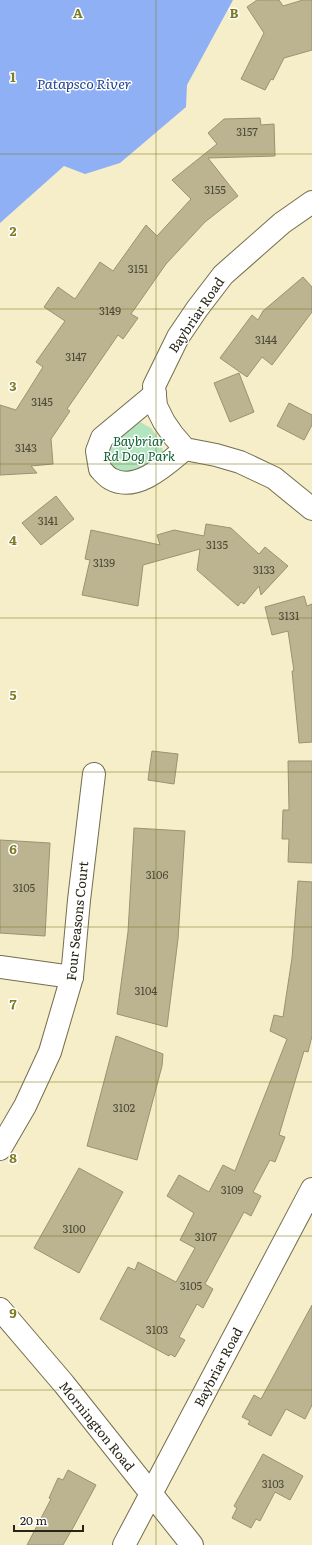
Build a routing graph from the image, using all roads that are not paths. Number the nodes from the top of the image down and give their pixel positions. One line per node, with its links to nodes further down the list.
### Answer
1 (312, 202): 2 (street, Baybriar Road)
2 (155, 394): 3 (street, Baybriar Road); 3 (street)
3 (186, 449): 4 (street)
4 (312, 509)
5 (94, 774): 7 (street, Four Seasons Court)
6 (0, 968): 7 (street)
7 (72, 977): 8 (street, Four Seasons Court)
8 (0, 1149)
9 (312, 1189): 11 (street, Baybriar Road)
10 (0, 1309): 11 (street, Mornington Road)
11 (151, 1493): 12 (street, Baybriar Road); 13 (street, Mornington Road)
12 (124, 1545)
13 (192, 1545)

